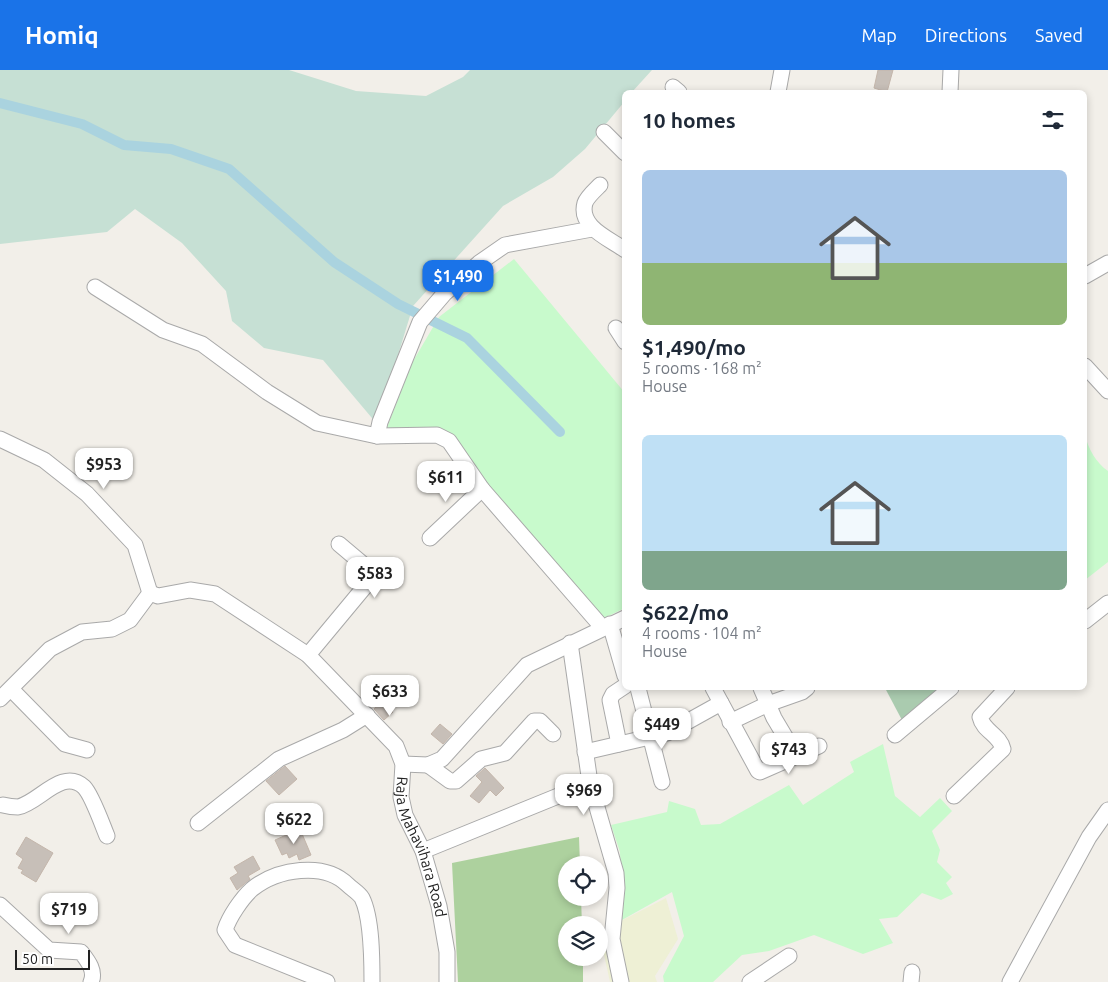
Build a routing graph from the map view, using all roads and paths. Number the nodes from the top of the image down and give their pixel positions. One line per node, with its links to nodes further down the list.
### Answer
1 (782, 70): 3 (street)
2 (951, 70): 4 (street)
3 (778, 90)
4 (950, 90)
5 (604, 132): 6 (street)
6 (622, 149)
7 (600, 185): 8 (street)
8 (592, 229): 9 (street); 17 (street)
9 (622, 248)
10 (1108, 263): 11 (street)
11 (1087, 275)
12 (95, 287): 17 (street)
13 (616, 328): 14 (street)
14 (622, 337)
15 (1087, 368): 16 (street)
16 (1108, 391)
17 (377, 436): 19 (street)
18 (0, 440): 22 (street)
19 (482, 489): 20 (street); 26 (street)
20 (430, 538)
21 (339, 544): 28 (street)
22 (150, 593): 28 (street, Raja Mahavihara Road); 31 (street)
23 (1108, 603): 25 (street)
24 (622, 619): 26 (street)
25 (1087, 619)
26 (606, 626): 27 (street); 29 (street)
27 (570, 643): 49 (street); 52 (street)
28 (308, 655): 41 (street, Raja Mahavihara Road)
29 (622, 668)
30 (622, 688): 46 (street)
31 (11, 689): 38 (street); 48 (street)
32 (639, 690): 45 (street)
33 (714, 690): 39 (street)
34 (762, 690): 40 (street)
35 (804, 690): 40 (street)
36 (949, 690): 44 (street)
37 (1005, 690): 55 (street)
38 (0, 700)
39 (721, 703): 42 (street); 45 (street)
40 (768, 704): 42 (street); 50 (street)
41 (367, 714): 51 (street, Raja Mahavihara Road); 58 (street)
42 (730, 722): 50 (street)
43 (553, 734): 52 (street)
44 (895, 735)
45 (651, 737): 46 (street); 53 (street)
46 (620, 744): 49 (street)
47 (819, 746): 50 (street)
48 (87, 750)
49 (585, 752): 54 (street)
50 (796, 756)
51 (402, 764): 52 (street); 60 (street, Raja Mahavihara Road)
52 (428, 765)
53 (662, 782)
54 (590, 783): 60 (street); 67 (street)
55 (954, 796)
56 (1, 803): 59 (street)
57 (1108, 810): 69 (street)
58 (198, 822)
59 (107, 836)
60 (423, 851): 66 (street, Raja Mahavihara Road)
61 (0, 905): 63 (street)
62 (789, 956): 68 (street)
63 (91, 982)
64 (327, 982): 65 (street)
65 (372, 982)
66 (447, 982)
67 (622, 982)
68 (750, 982)
69 (1010, 982)

